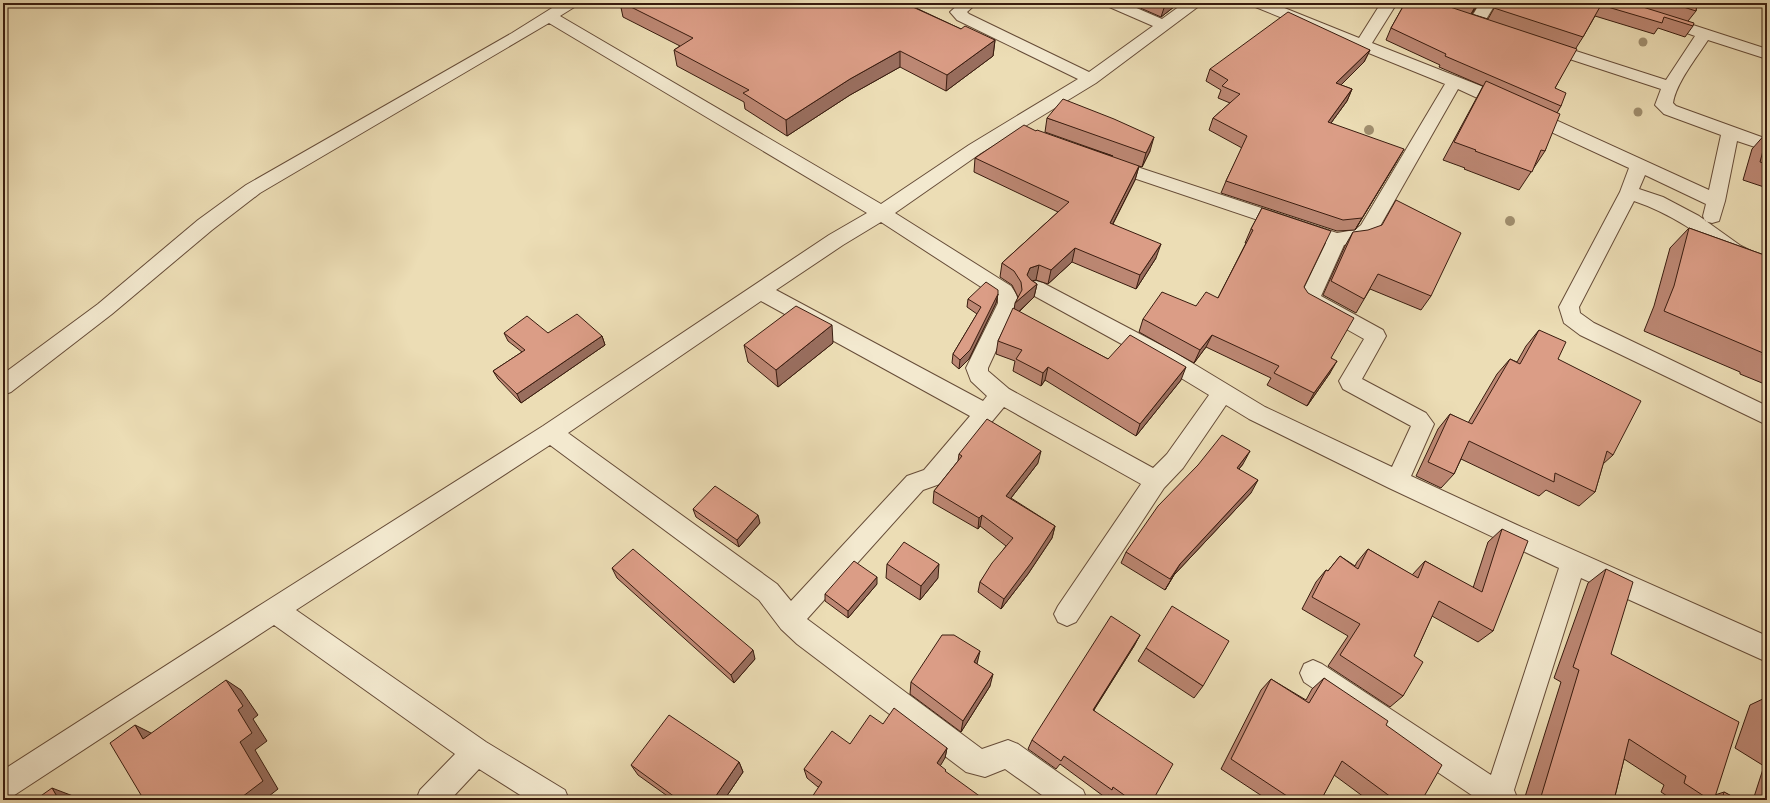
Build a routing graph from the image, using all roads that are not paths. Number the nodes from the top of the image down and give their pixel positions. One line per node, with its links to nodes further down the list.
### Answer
1 (571, 3): 8 (street)
2 (968, 3): 16 (street)
3 (1112, 3): 10 (street)
4 (1194, 3): 10 (street)
5 (1258, 3): 14 (street)
6 (1389, 3): 14 (street)
7 (1488, 3): 9 (street)
8 (550, 17): 27 (street); 33 (street)
9 (1476, 23)
10 (1164, 25): 16 (street)
11 (1676, 25): 12 (street)
12 (1704, 34): 15 (street); 18 (street)
13 (1530, 41): 18 (street)
14 (1363, 46): 17 (street)
15 (1767, 54)
16 (1090, 78): 19 (street)
17 (1454, 82): 24 (street); 29 (street)
18 (1671, 87): 20 (street)
19 (1011, 127): 21 (street); 27 (street)
20 (1730, 133): 22 (street); 26 (street)
21 (1033, 136)
22 (1767, 145)
23 (1091, 158): 29 (street)
24 (1639, 167): 25 (street); 26 (street)
25 (1629, 192): 28 (street); 37 (street)
26 (1716, 202): 28 (street)
27 (881, 213): 32 (street); 35 (street)
28 (1707, 231): 30 (street)
29 (1336, 240): 40 (street)
30 (1767, 268)
31 (1036, 288): 34 (street)
32 (760, 291): 36 (street); 38 (street)
33 (3, 386)
34 (1223, 392): 39 (street); 40 (street)
35 (1000, 395): 36 (street); 39 (street)
36 (985, 414): 44 (street)
37 (1767, 416)
38 (551, 433): 42 (street); 44 (street)
39 (1156, 481): 43 (street)
40 (1397, 481): 41 (street)
41 (1574, 563): 45 (street); 49 (street)
42 (274, 610): 47 (street); 48 (street)
43 (1067, 614)
44 (790, 620): 52 (street)
45 (1767, 649)
46 (1313, 673): 49 (street)
47 (476, 752): 50 (street); 51 (street)
48 (3, 786)
49 (1501, 798)
50 (430, 800)
51 (555, 800)
52 (1073, 800)

